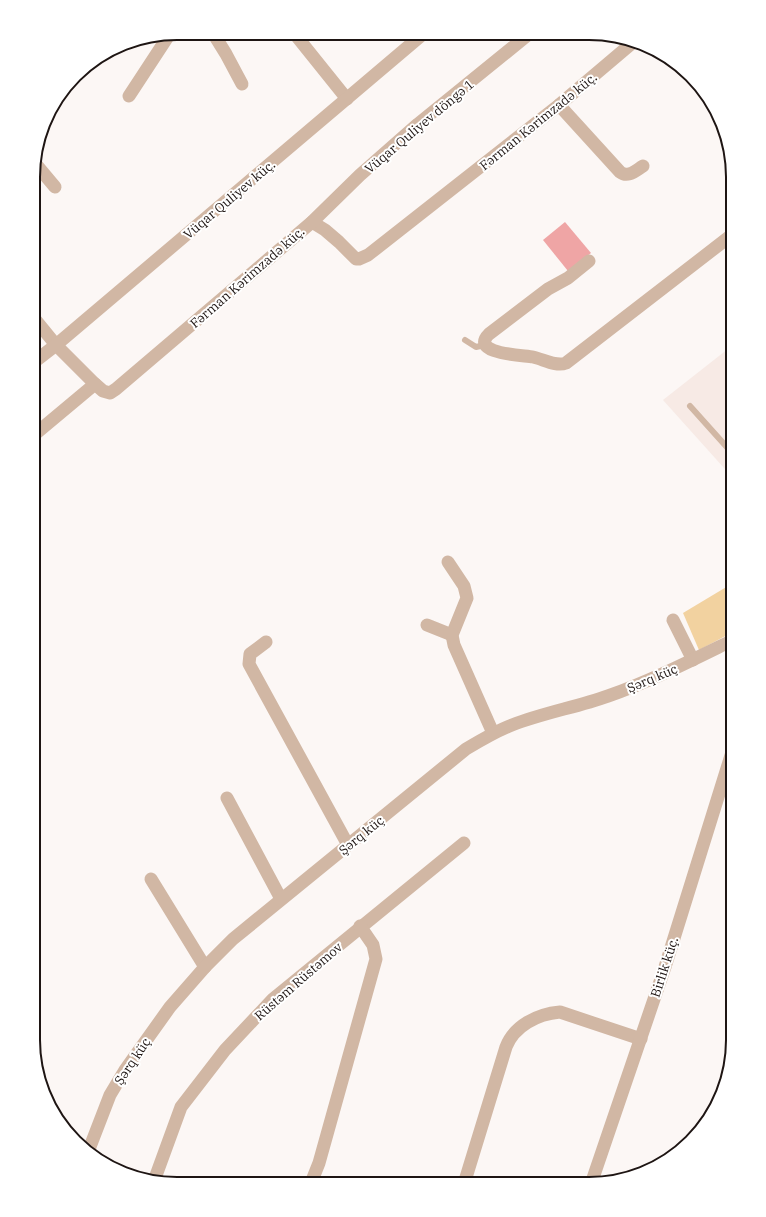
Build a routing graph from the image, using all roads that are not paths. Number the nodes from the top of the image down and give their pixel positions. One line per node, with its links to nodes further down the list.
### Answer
1 (165, 40): 8 (street)
2 (217, 40): 7 (street)
3 (300, 40): 9 (street)
4 (416, 40): 9 (street, Vüqar Quliyev küç.)
5 (522, 40): 14 (street, Vüqar Quliyev döngə 1)
6 (628, 46): 10 (street, Fərman Kərimzadə küç.)
7 (242, 84)
8 (129, 96)
9 (347, 99): 19 (street, Vüqar Quliyev küç.)
10 (559, 105): 11 (street); 14 (street, Fərman Kərimzadə küç.)
11 (643, 166)
12 (40, 170): 13 (street)
13 (55, 187)
14 (312, 222): 22 (street, Fərman Kərimzadə küç.)
15 (726, 239): 20 (street)
16 (589, 261): 20 (street)
17 (40, 325): 19 (street)
18 (465, 340): 20 (lane)
19 (56, 345): 21 (street, Vüqar Quliyev küç.); 22 (street)
20 (485, 345)
21 (40, 357)
22 (95, 384): 24 (street)
23 (690, 406): 25 (lane)
24 (40, 430)
25 (726, 446)
26 (448, 562): 29 (street)
27 (674, 620): 32 (street)
28 (427, 625): 29 (street)
29 (452, 635): 33 (street)
30 (266, 642): 37 (street)
31 (726, 644): 32 (street, Şərq küç)
32 (693, 660): 33 (street, Şərq küç)
33 (493, 733): 37 (street, Şərq küç)
34 (726, 771): 42 (street, Birlik küç.)
35 (227, 798): 39 (street)
36 (464, 843): 40 (street, Rüstəm Rüstəmov)
37 (348, 845): 39 (street, Şərq küç)
38 (151, 879): 41 (street)
39 (281, 899): 41 (street, Şərq küç)
40 (360, 926): 44 (street, Rüstəm Rüstəmov); 45 (street)
41 (205, 967): 43 (street, Şərq küç)
42 (641, 1039): 46 (street); 47 (street, Birlik küç.)
43 (90, 1146)
44 (156, 1175)
45 (313, 1177)
46 (466, 1177)
47 (594, 1177)

